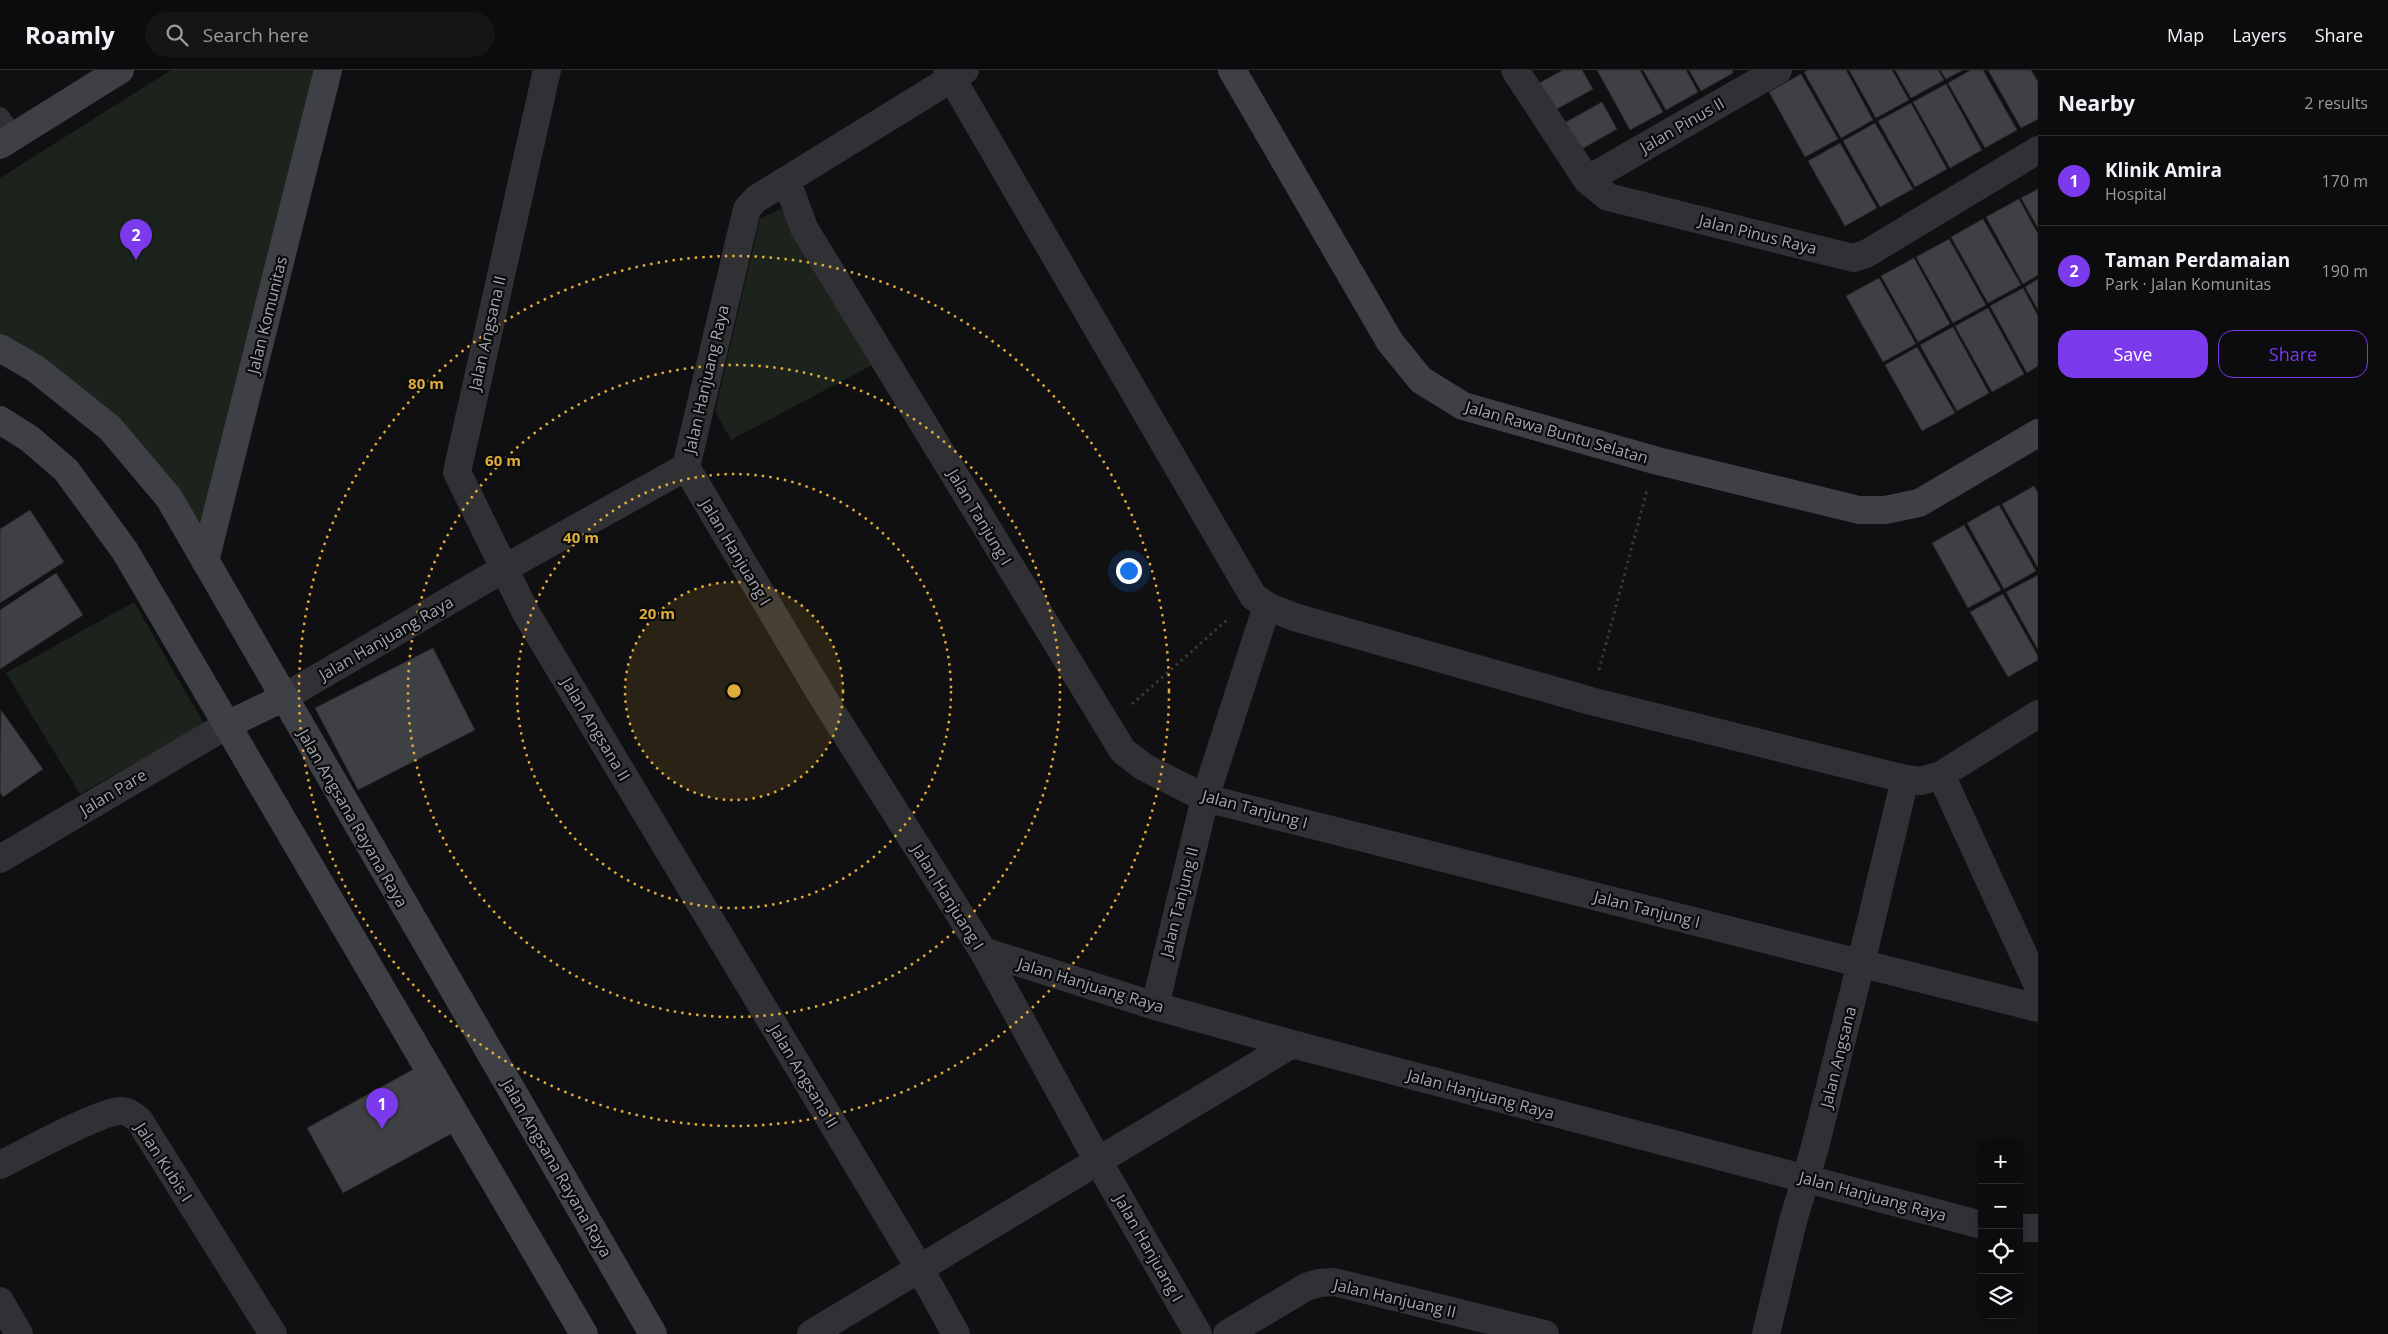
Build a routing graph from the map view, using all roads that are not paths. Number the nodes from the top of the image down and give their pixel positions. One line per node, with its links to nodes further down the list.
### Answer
1 (120, 70): 8 (street)
2 (328, 70): 16 (street, Jalan Komunitas)
3 (547, 70): 17 (street, Jalan Angsana II)
4 (1232, 70): 14 (street, Jalan Rawa Buntu Selatan)
5 (1515, 70): 10 (street, Jalan Pinus Raya)
6 (1778, 70): 10 (street, Jalan Pinus II)
7 (955, 73): 11 (street, Jalan Hanjuang Raya); 18 (street)
8 (4, 133)
9 (2038, 150): 10 (street, Jalan Pinus Raya)
10 (1587, 180)
11 (787, 181): 15 (street, Jalan Hanjuang Raya); 24 (street, Jalan Tanjung I)
12 (0, 348): 16 (street, Jalan Angsana Rayana Raya)
13 (0, 420): 21 (street)
14 (2038, 433)
15 (686, 468): 17 (street, Jalan Hanjuang Raya); 26 (street, Jalan Hanjuang I)
16 (205, 561): 19 (street, Jalan Angsana Rayana Raya)
17 (505, 568): 19 (street, Jalan Hanjuang Raya); 38 (street, Jalan Angsana II)
18 (1260, 601): 23 (street); 24 (street, Jalan Tanjung II)
19 (284, 698): 21 (street); 43 (street, Jalan Angsana Rayana Raya)
20 (2038, 714): 22 (street)
21 (227, 725): 25 (street, Jalan Pare); 42 (street)
22 (1941, 775): 23 (street); 28 (street)
23 (1905, 779): 27 (street, Jalan Angsana)
24 (1205, 798): 27 (street, Jalan Tanjung I); 29 (street, Jalan Tanjung II)
25 (0, 859)
26 (983, 951): 29 (street, Jalan Hanjuang Raya); 32 (street, Jalan Hanjuang I)
27 (1861, 963): 30 (street, Jalan Tanjung I); 34 (street, Jalan Angsana)
28 (2038, 986)
29 (1155, 1006): 31 (street, Jalan Hanjuang Raya)
30 (2038, 1008)
31 (1292, 1044): 32 (street); 34 (street, Jalan Hanjuang Raya)
32 (1098, 1161): 38 (street); 46 (street, Jalan Hanjuang I)
33 (0, 1165): 41 (street, Jalan Kubis I)
34 (1806, 1178): 35 (street, Jalan Hanjuang Raya); 49 (street, Jalan Angsana)
35 (1978, 1224)
36 (2023, 1228): 37 (street)
37 (2038, 1228)
38 (920, 1269): 44 (street); 45 (street, Jalan Angsana II)
39 (0, 1301): 40 (street)
40 (19, 1334)
41 (273, 1334)
42 (584, 1334)
43 (653, 1334)
44 (811, 1334)
45 (956, 1334)
46 (1198, 1334)
47 (1227, 1334): 48 (street, Jalan Hanjuang II)
48 (1545, 1334)
49 (1766, 1334)

